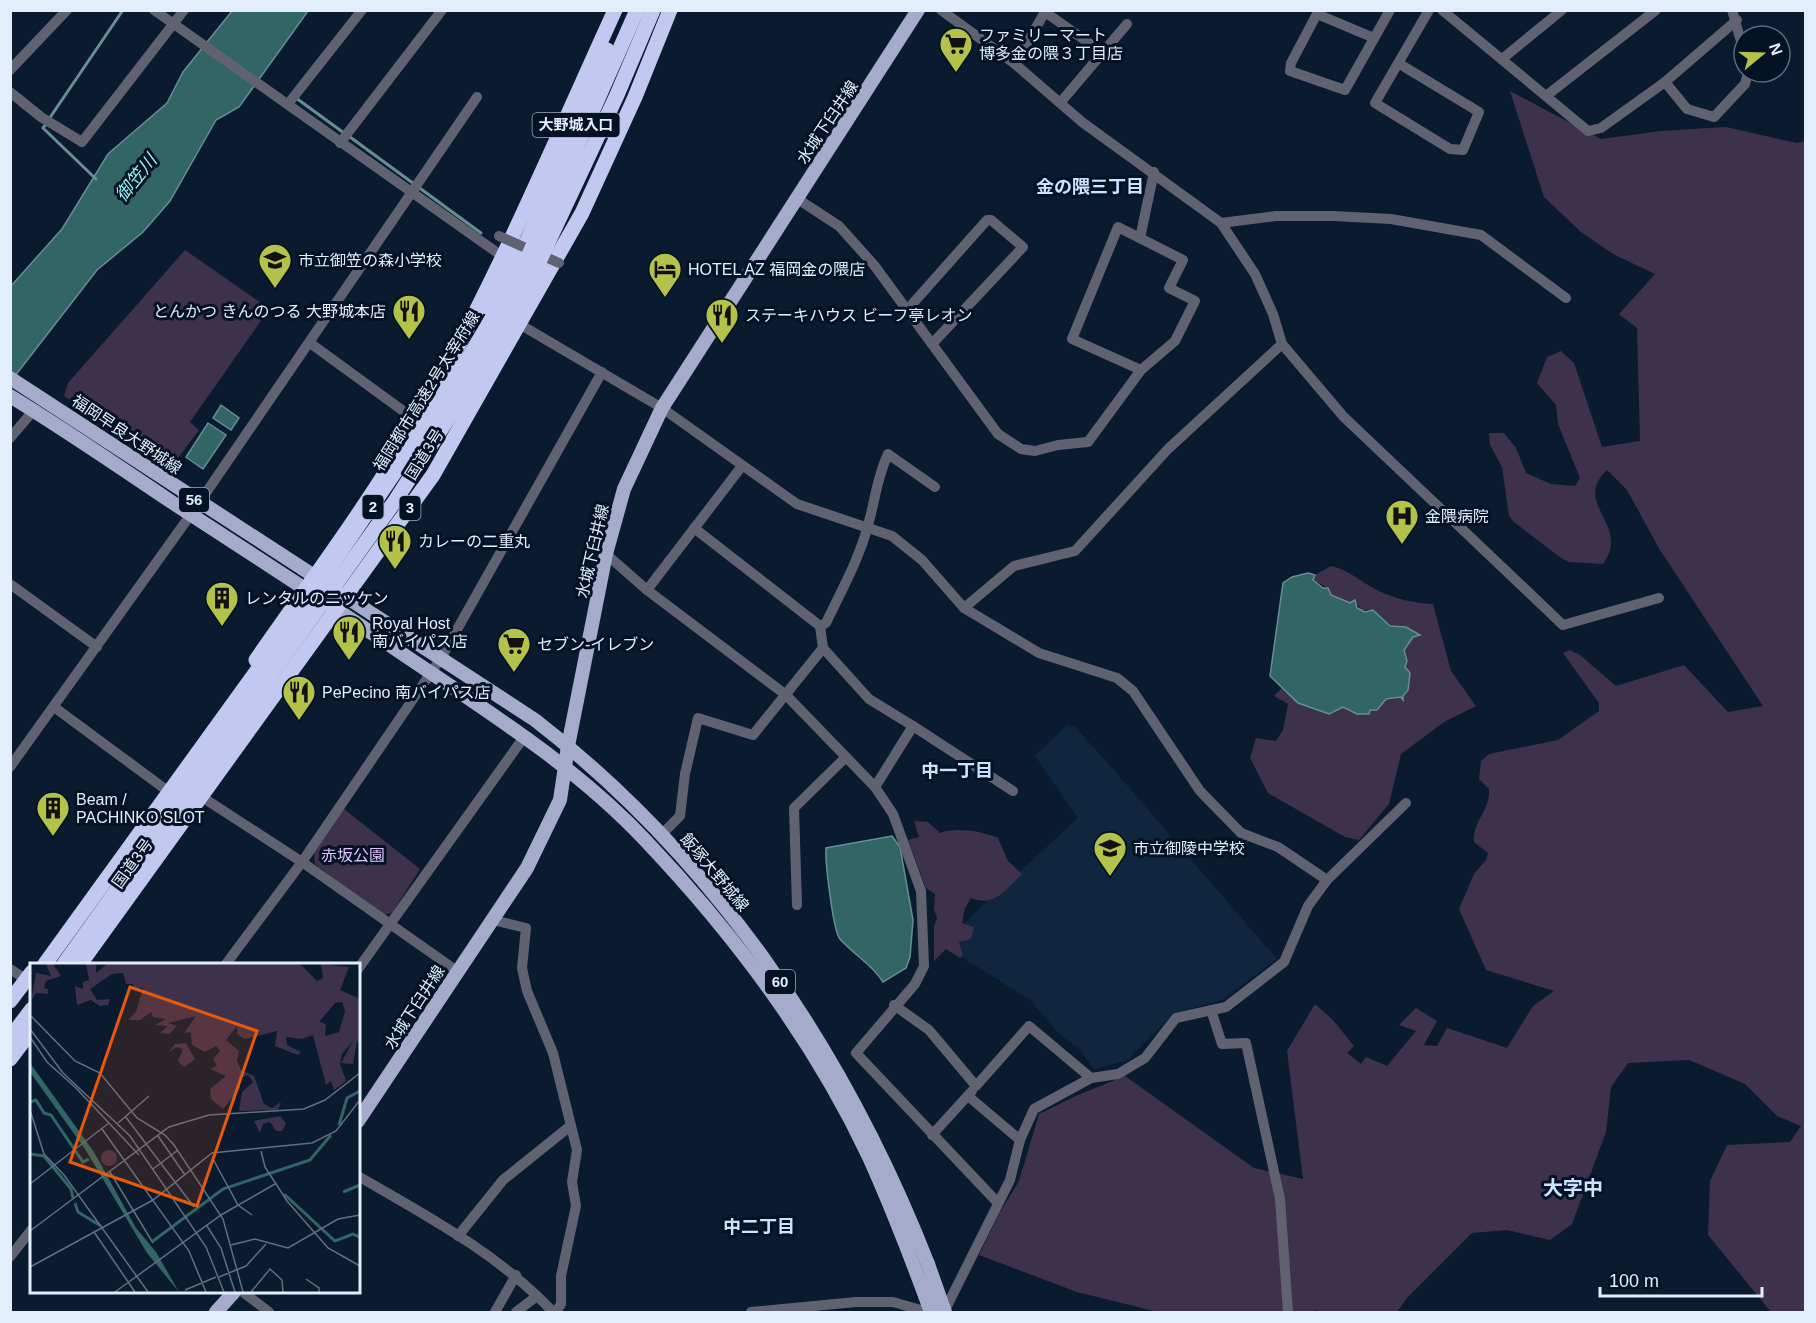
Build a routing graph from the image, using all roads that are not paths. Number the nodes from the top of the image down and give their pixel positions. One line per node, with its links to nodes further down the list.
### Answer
1 (67, 10): 28 (street)
2 (154, 10): 21 (street)
3 (184, 10): 21 (street)
4 (362, 10): 34 (street)
5 (442, 10): 36 (street)
6 (615, 10): 43 (highway, 国道3号)
7 (623, 10): 48 (highway, 大野城入口)
8 (637, 10): 99 (highway, 福岡都市高速2号太宰府線 / 2, bridge)
9 (653, 10): 100 (highway, 福岡都市高速2号太宰府線 / 2, bridge)
10 (670, 10): 47 (highway, 国道3号 / 3)
11 (918, 10): 39 (main road, 水城下臼井線)
12 (941, 10): 27 (street)
13 (1390, 10): 23 (street)
14 (1429, 10): 26 (street)
15 (1442, 10): 25 (street)
16 (1562, 10): 25 (street)
17 (1656, 10): 32 (street)
18 (1046, 11): 24 (street); 27 (street)
19 (1318, 12): 23 (street); 23 (street)
20 (1735, 15): 29 (street)
21 (174, 24): 31 (street); 34 (street)
22 (1127, 24): 24 (street)
23 (1374, 38)
24 (1103, 53): 35 (street)
25 (1502, 59): 32 (street)
26 (1398, 63): 26 (street)
27 (1015, 64): 35 (street)
28 (10, 70)
29 (1665, 82): 30 (street); 32 (street)
30 (1745, 84)
31 (10, 92)
32 (1546, 96)
33 (477, 97): 38 (street)
34 (286, 103): 36 (street)
35 (1060, 103): 37 (street)
36 (340, 143): 38 (street)
37 (1154, 172): 40 (street); 42 (street)
38 (410, 193): 43 (street); 49 (street)
39 (796, 198): 46 (street); 56 (main road, 水城下臼井線)
40 (1221, 223): 45 (street); 51 (street)
41 (499, 236): 44 (street, bridge)
42 (1140, 238): 52 (street); 52 (street)
43 (502, 256): 48 (highway, 国道3号)
44 (559, 263)
45 (1566, 298)
46 (907, 310): 50 (street); 50 (street)
47 (521, 325): 53 (street); 70 (highway, 国道3号 / 3)
48 (464, 336): 58 (highway, 国道3号)
49 (309, 343): 58 (street); 62 (street)
50 (932, 344): 52 (street)
51 (1282, 344): 71 (street); 72 (street)
52 (1141, 370)
53 (602, 372): 56 (street); 77 (street)
54 (10, 378): 62 (main road, 福岡早良大野城線 / 56)
55 (10, 396): 57 (main road, 福岡早良大野城線 / 56)
56 (662, 408): 60 (street); 65 (main road, 水城下臼井線)
57 (34, 410): 59 (street); 62 (main road, 福岡早良大野城線 / 56)
58 (417, 421): 66 (highway, 国道3号)
59 (10, 438)
60 (742, 466): 63 (street); 64 (street)
61 (935, 487): 63 (street)
62 (195, 509): 66 (main road, 福岡早良大野城線 / 56); 68 (main road, 福岡早良大野城線 / 56); 75 (street)
63 (868, 526): 72 (street); 74 (street)
64 (694, 528): 69 (street); 74 (street)
65 (606, 554): 69 (street); 83 (main road, 水城下臼井線)
66 (315, 576): 68 (highway, 国道3号); 70 (main road, 飯塚大野城線 / 60)
67 (10, 584): 75 (street)
68 (306, 589): 73 (main road, 飯塚大野城線 / 60); 88 (highway, 国道3号)
69 (647, 590): 79 (street)
70 (346, 596): 73 (highway, 国道3号 / 3); 77 (main road, 飯塚大野城線 / 60)
71 (1659, 598)
72 (964, 608): 94 (street)
73 (335, 609): 78 (main road, 飯塚大野城線 / 60); 90 (highway, 国道3号 / 3)
74 (820, 626): 76 (street)
75 (97, 647): 80 (street)
76 (823, 648): 79 (street); 81 (street)
77 (441, 658): 78 (street); 83 (main road, 飯塚大野城線 / 60)
78 (430, 673): 82 (main road, 飯塚大野城線 / 60); 93 (street)
79 (786, 695): 84 (street); 92 (street)
80 (54, 707): 85 (street); 88 (street)
81 (913, 726): 87 (street); 89 (street)
82 (525, 737): 86 (main road, 飯塚大野城線 / 60); 97 (street)
83 (568, 746): 86 (main road, 水城下臼井線); 92 (main road, 飯塚大野城線 / 60)
84 (846, 757): 87 (street); 95 (street)
85 (10, 767)
86 (565, 768): 96 (main road, 水城下臼井線); 127 (main road, 飯塚大野城線 / 60)
87 (875, 787): 108 (street)
88 (165, 789): 98 (highway, 国道3号)
89 (1013, 791)
90 (202, 797): 93 (street); 101 (highway, 国道3号 / 3)
91 (1406, 803): 94 (street)
92 (661, 835): 127 (main road, 飯塚大野城線 / 60)
93 (302, 862): 97 (street); 102 (street)
94 (1327, 880): 109 (street)
95 (797, 905)
96 (493, 920): 105 (main road, 水城下臼井線); 119 (street)
97 (390, 926): 103 (street); 105 (street)
98 (38, 963)
99 (46, 963)
100 (65, 963)
101 (81, 963)
102 (227, 963)
103 (360, 966)
104 (10, 969): 106 (street)
105 (457, 971): 118 (main road, 水城下臼井線)
106 (30, 980): 107 (highway); 110 (highway)
107 (10, 1001)
108 (894, 1005): 116 (street); 120 (street)
109 (1211, 1010): 115 (street); 140 (street)
110 (10, 1012)
111 (30, 1012): 113 (highway)
112 (30, 1033): 114 (highway)
113 (10, 1038)
114 (10, 1059)
115 (1091, 1078): 116 (street); 121 (street)
116 (976, 1086): 117 (street)
117 (968, 1095): 120 (street); 121 (street)
118 (360, 1117)
119 (569, 1127): 125 (street); 136 (street)
120 (932, 1135): 123 (street)
121 (1020, 1140): 123 (street)
122 (360, 1177): 125 (street)
123 (997, 1202): 139 (street)
124 (30, 1232): 126 (street)
125 (458, 1236): 128 (street)
126 (10, 1257)
127 (921, 1266): 138 (main road, 飯塚大野城線 / 60); 139 (main road, 飯塚大野城線 / 60, bridge)
128 (516, 1275): 131 (street); 134 (street)
129 (233, 1293): 132 (main road)
130 (244, 1293): 133 (street)
131 (537, 1296): 135 (street); 136 (street)
132 (216, 1312)
133 (269, 1312)
134 (495, 1312)
135 (516, 1312)
136 (555, 1312)
137 (751, 1312): 138 (street)
138 (930, 1312)
139 (945, 1312)
140 (1288, 1312)

